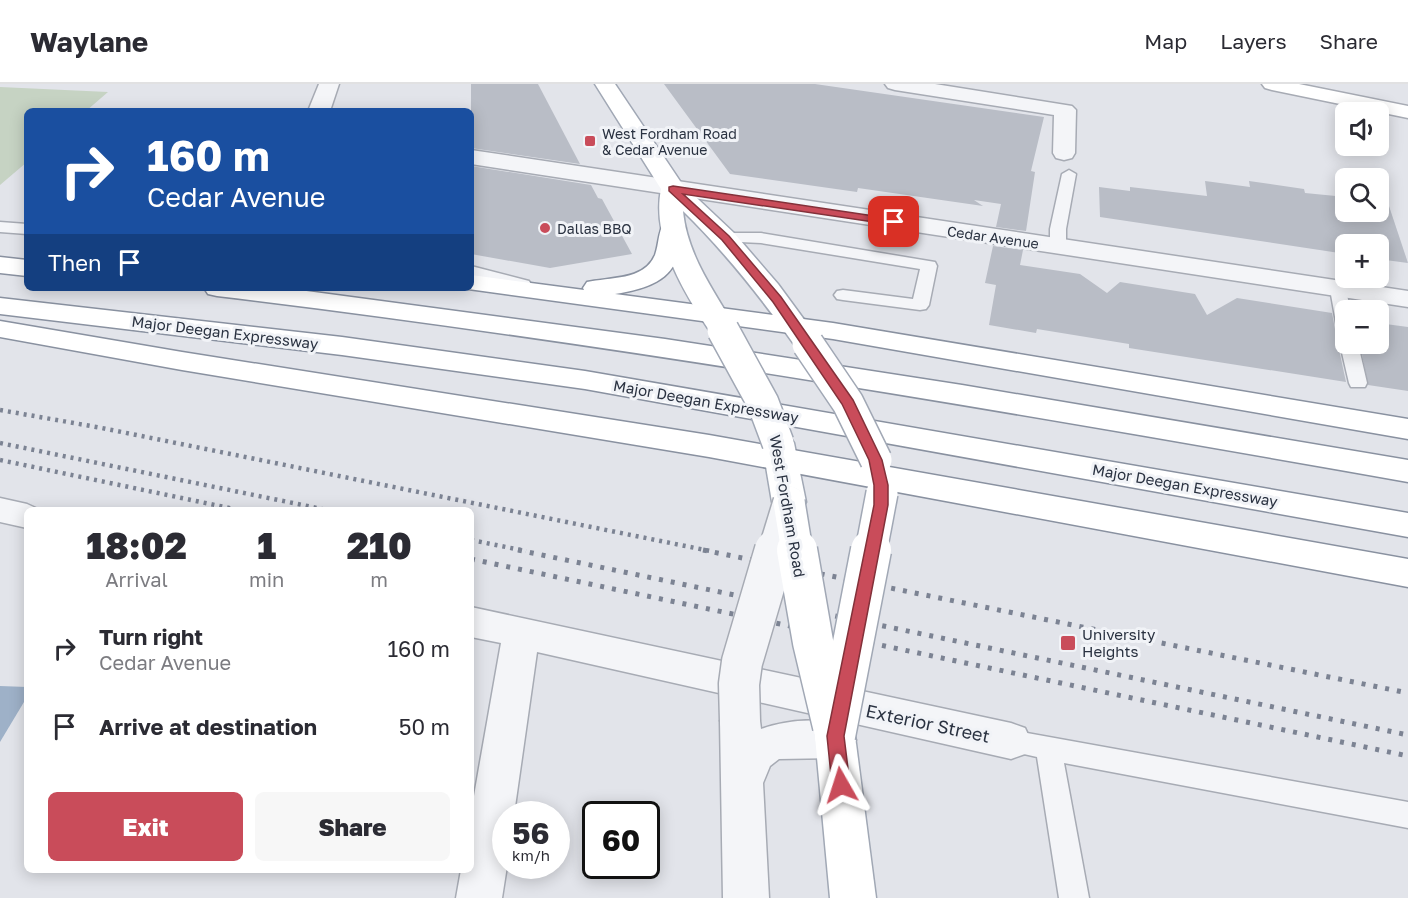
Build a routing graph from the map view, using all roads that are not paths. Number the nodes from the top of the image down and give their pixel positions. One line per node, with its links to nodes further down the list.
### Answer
1 (329, 84): 5 (street)
2 (605, 84): 9 (main road)
3 (895, 84): 8 (street)
4 (1272, 84): 6 (main road)
5 (320, 108)
6 (1408, 112)
7 (474, 157): 9 (street, Cedar Avenue)
8 (1066, 164): 14 (lane)
9 (673, 189): 11 (main road, West Fordham Road); 13 (main road); 14 (street, Cedar Avenue)
10 (0, 226): 12 (lane)
11 (674, 228): 21 (main road); 28 (main road, West Fordham Road)
12 (24, 229)
13 (725, 238): 24 (lane); 30 (main road)
14 (1058, 247): 22 (street, Cedar Avenue)
15 (0, 248): 16 (main road)
16 (24, 249)
17 (0, 265): 18 (main road)
18 (24, 267)
19 (474, 275): 21 (street)
20 (474, 283): 21 (main road)
21 (524, 288): 28 (main road)
22 (1338, 289): 25 (street, Cedar Avenue); 26 (lane)
23 (241, 291): 35 (main road)
24 (843, 295)
25 (1408, 299)
26 (1340, 300)
27 (0, 306): 39 (main road, Major Deegan Expressway)
28 (718, 322): 30 (main road); 34 (main road, West Fordham Road, bridge)
29 (0, 329): 34 (main road)
30 (801, 335): 33 (main road); 36 (main road, bridge)
31 (1351, 354): 32 (lane)
32 (1358, 382)
33 (1408, 429)
34 (783, 470): 36 (main road); 43 (main road, West Fordham Road, bridge); 46 (street, bridge)
35 (1408, 471)
36 (879, 477): 40 (main road); 43 (main road, West Fordham Road, bridge)
37 (0, 510): 38 (street)
38 (24, 515)
39 (1408, 525)
40 (1408, 573)
41 (474, 623): 42 (street, Exterior Street)
42 (522, 634): 44 (street, Exterior Street); 48 (street)
43 (836, 738): 46 (street); 50 (main road, West Fordham Road)
44 (1011, 741): 45 (lane)
45 (1049, 749): 47 (lane); 51 (lane)
46 (742, 792): 49 (street)
47 (1408, 814)
48 (479, 898)
49 (746, 898)
50 (853, 898)
51 (1074, 898)

